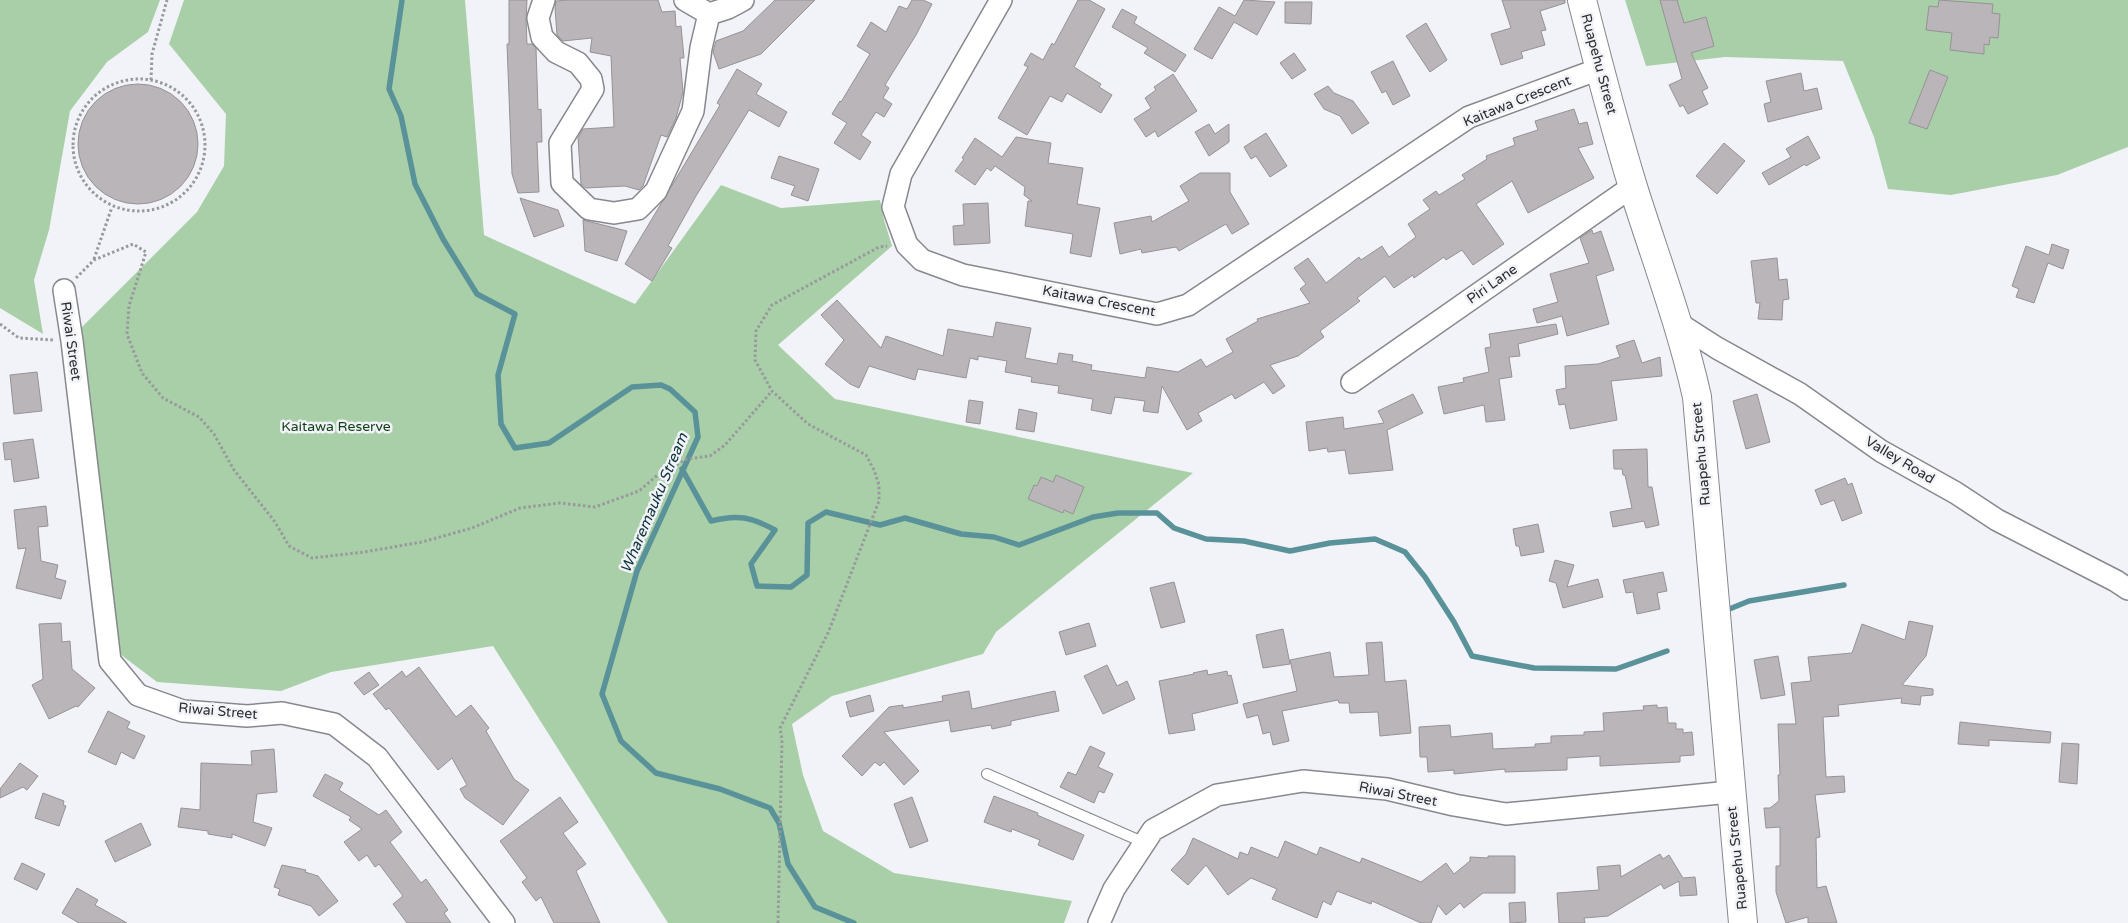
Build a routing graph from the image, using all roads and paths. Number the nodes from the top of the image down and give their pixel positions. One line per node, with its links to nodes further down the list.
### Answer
1 (167, 0): 9 (path)
2 (544, 0): 7 (street)
3 (685, 0): 7 (street)
4 (744, 0): 7 (street)
5 (1001, 0): 12 (street, Kaitawa Crescent)
6 (1582, 0): 8 (street, Ruapehu Street)
7 (709, 14)
8 (1599, 69): 10 (street, Ruapehu Street); 12 (street, Kaitawa Crescent)
9 (151, 80): 11 (path); 11 (path)
10 (1633, 186): 15 (street, Ruapehu Street); 18 (street, Piri Lane)
11 (112, 207): 13 (path)
12 (907, 245): 19 (path)
13 (94, 260): 14 (path); 19 (path)
14 (64, 290): 17 (street, Riwai Street)
15 (1678, 322): 20 (street, Valley Road); 22 (street, Ruapehu Street)
16 (0, 324): 17 (path)
17 (72, 341): 24 (street, Riwai Street)
18 (1352, 382)
19 (772, 391): 25 (path)
20 (2128, 589)
21 (986, 774): 23 (lane)
22 (1730, 792): 23 (street, Riwai Street); 27 (street, Ruapehu Street)
23 (1145, 843): 26 (street, Riwai Street)
24 (504, 923)
25 (778, 923)
26 (1098, 923)
27 (1743, 923)

